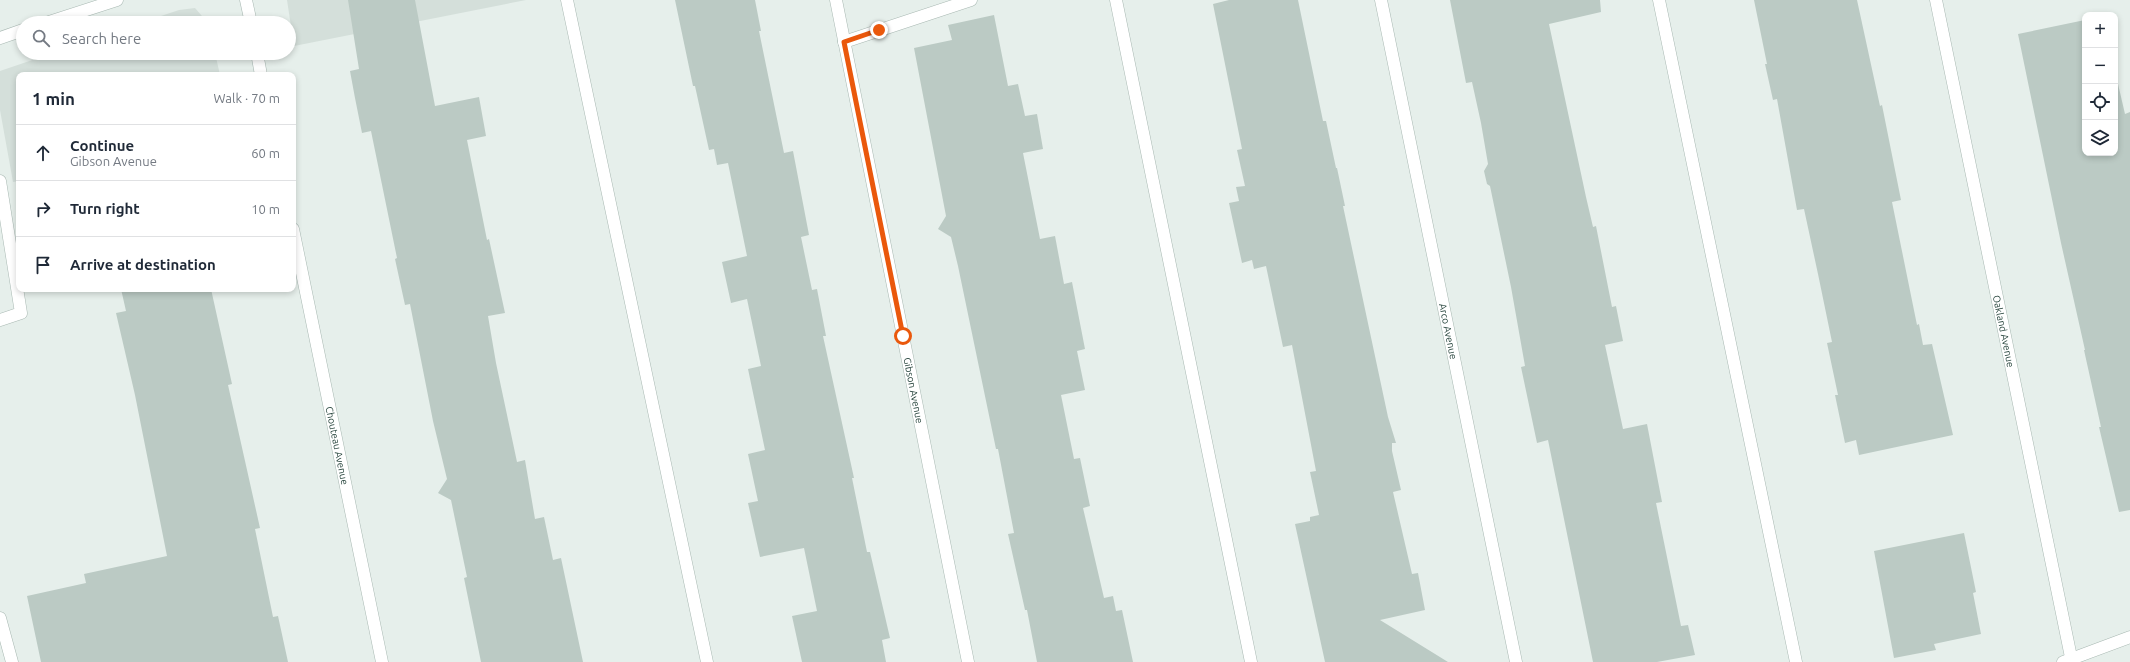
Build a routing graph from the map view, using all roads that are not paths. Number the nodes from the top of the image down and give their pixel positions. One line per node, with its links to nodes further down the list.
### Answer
1 (117, 0): 10 (street)
2 (246, 0): 11 (street)
3 (567, 0): 27 (street)
4 (836, 0): 14 (street, Gibson Avenue)
5 (971, 0): 14 (street)
6 (1116, 0): 29 (street)
7 (1381, 0): 30 (street, Arco Avenue)
8 (1659, 0): 31 (street)
9 (1936, 0): 24 (street, Oakland Avenue)
10 (68, 16)
11 (249, 16)
12 (16, 32): 13 (street)
13 (0, 38)
14 (844, 42): 28 (street, Gibson Avenue)
15 (258, 60): 16 (street)
16 (260, 72)
17 (0, 181): 19 (street)
18 (296, 244): 26 (street, Chouteau Avenue)
19 (16, 282)
20 (18, 292): 21 (street)
21 (0, 320)
22 (0, 618): 25 (street)
23 (2130, 637): 24 (street)
24 (2069, 661)
25 (12, 662)
26 (382, 662)
27 (708, 662)
28 (968, 662)
29 (1251, 662)
30 (1516, 662)
31 (1796, 662)

